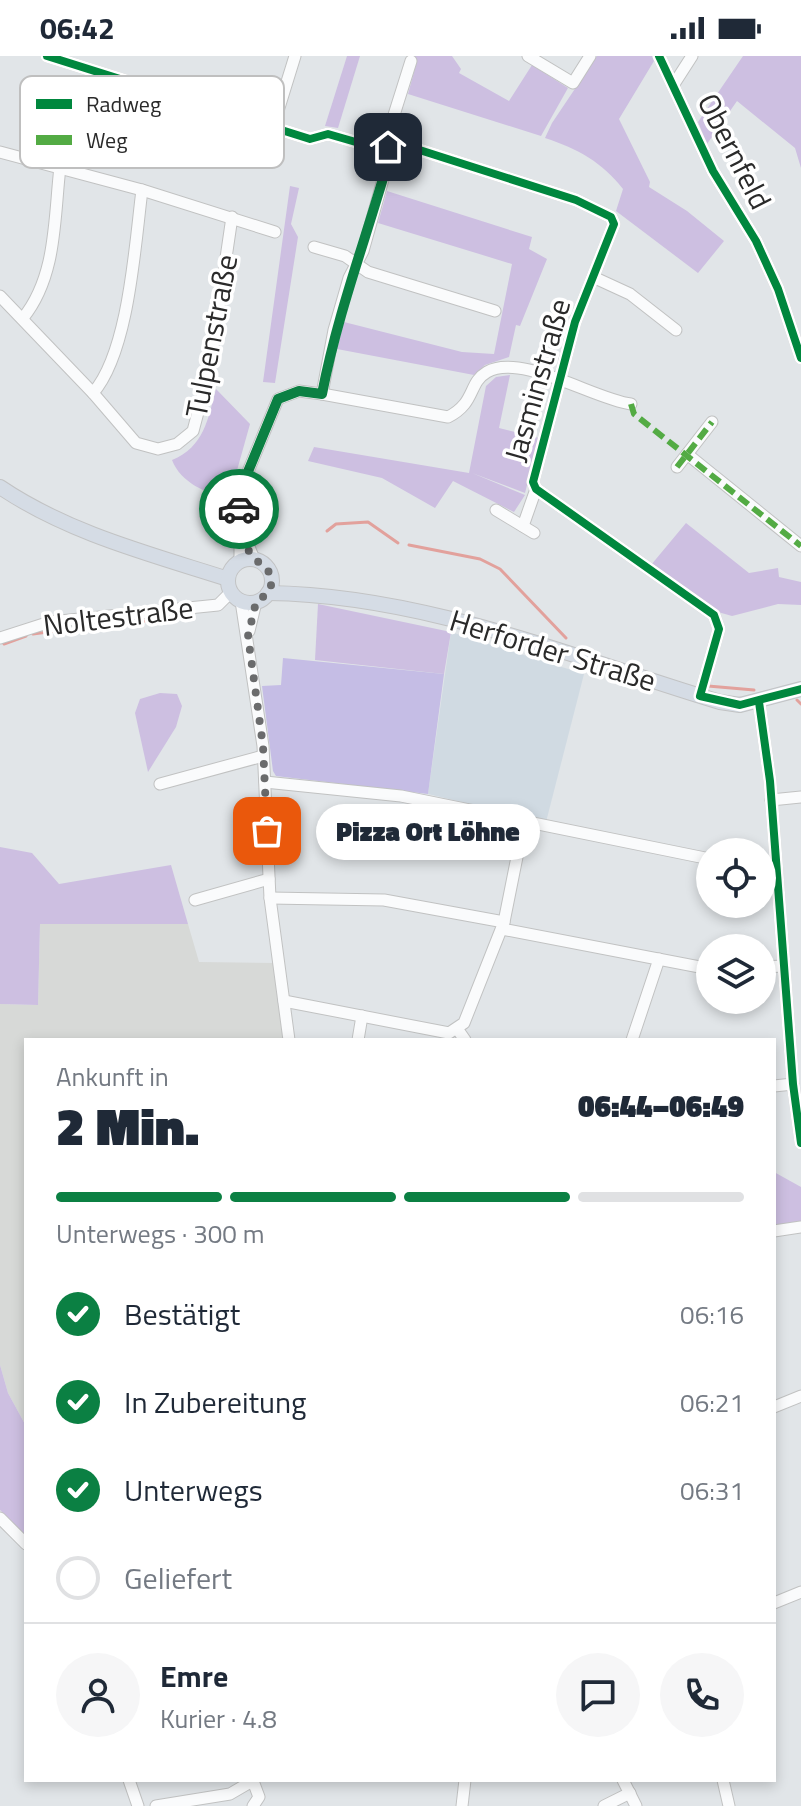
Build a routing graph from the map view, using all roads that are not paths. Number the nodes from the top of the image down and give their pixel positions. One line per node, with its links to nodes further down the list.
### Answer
1 (47, 56): 8 (street, Jasminstraße)
2 (295, 56): 10 (street)
3 (528, 56): 4 (street)
4 (590, 56)
5 (659, 56): 9 (street, Obernfeld)
6 (692, 56): 9 (street)
7 (411, 61): 12 (street)
8 (111, 76)
9 (674, 84): 27 (street, Obernfeld)
10 (284, 92)
11 (284, 131): 12 (street, Jasminstraße)
12 (388, 147): 21 (street); 22 (street, Jasminstraße)
13 (0, 152): 14 (street)
14 (20, 157)
15 (60, 168): 25 (street)
16 (64, 168): 17 (street)
17 (142, 190): 18 (street); 29 (street)
18 (232, 217): 19 (street); 29 (street, Tulpenstraße)
19 (275, 232)
20 (314, 247): 21 (street)
21 (357, 264): 24 (street); 30 (street)
22 (593, 277): 26 (street, Jasminstraße); 28 (street, Jasminstraße)
23 (0, 296): 25 (street, Tulpenstraße)
24 (495, 311)
25 (23, 318): 29 (street, Tulpenstraße)
26 (676, 330)
27 (801, 358)
28 (559, 379): 30 (street); 31 (street, Jasminstraße); 35 (street, Jasminstraße)
29 (93, 393)
30 (322, 394): 40 (street)
31 (631, 404)
32 (712, 422): 33 (street)
33 (687, 454): 34 (street); 38 (street)
34 (677, 467)
35 (535, 485): 37 (street, Jasminstraße); 44 (street)
36 (0, 487): 40 (main road, Herforder Straße)
37 (496, 510)
38 (801, 546)
39 (272, 578): 40 (main road); 40 (main road); 41 (main road, Herforder Straße)
40 (244, 582): 41 (main road, Herforder Straße); 42 (street, Noltestraße); 46 (street)
41 (303, 593): 44 (main road, Herforder Straße)
42 (0, 638)
43 (801, 689): 45 (main road, Herforder Straße)
44 (700, 696): 45 (main road, Herforder Straße)
45 (759, 702): 50 (street)
46 (263, 756): 47 (street); 48 (street)
47 (265, 782): 51 (street); 55 (street)
48 (160, 784)
49 (801, 797): 50 (street)
50 (771, 800): 52 (street)
51 (524, 822): 53 (street); 58 (street)
52 (774, 838)
53 (696, 856)
54 (776, 863): 62 (street)
55 (269, 879): 56 (street); 57 (street)
56 (270, 898): 58 (street); 63 (street)
57 (195, 900)
58 (503, 925): 59 (street); 65 (street)
59 (659, 959): 60 (street); 68 (street)
60 (696, 966)
61 (776, 966): 62 (street)
62 (783, 966): 69 (street)
63 (284, 1001): 64 (street); 66 (street)
64 (362, 1016): 65 (street); 67 (street)
65 (462, 1035)
66 (289, 1038)
67 (358, 1038)
68 (633, 1038)
69 (793, 1084): 70 (street); 71 (street)
70 (776, 1086)
71 (801, 1143)
72 (801, 1227): 73 (street)
73 (776, 1231)
74 (801, 1396): 75 (street)
75 (776, 1406)
76 (0, 1518): 77 (street)
77 (24, 1542)
78 (801, 1592): 79 (street)
79 (776, 1602)
80 (130, 1782): 87 (street)
81 (251, 1782): 88 (street)
82 (255, 1782): 89 (street)
83 (465, 1782): 90 (street)
84 (624, 1782): 86 (street)
85 (723, 1782): 93 (street)
86 (630, 1793): 91 (street); 92 (street)
87 (138, 1806)
88 (156, 1806)
89 (253, 1806)
90 (462, 1806)
91 (604, 1806)
92 (636, 1806)
93 (729, 1806)

